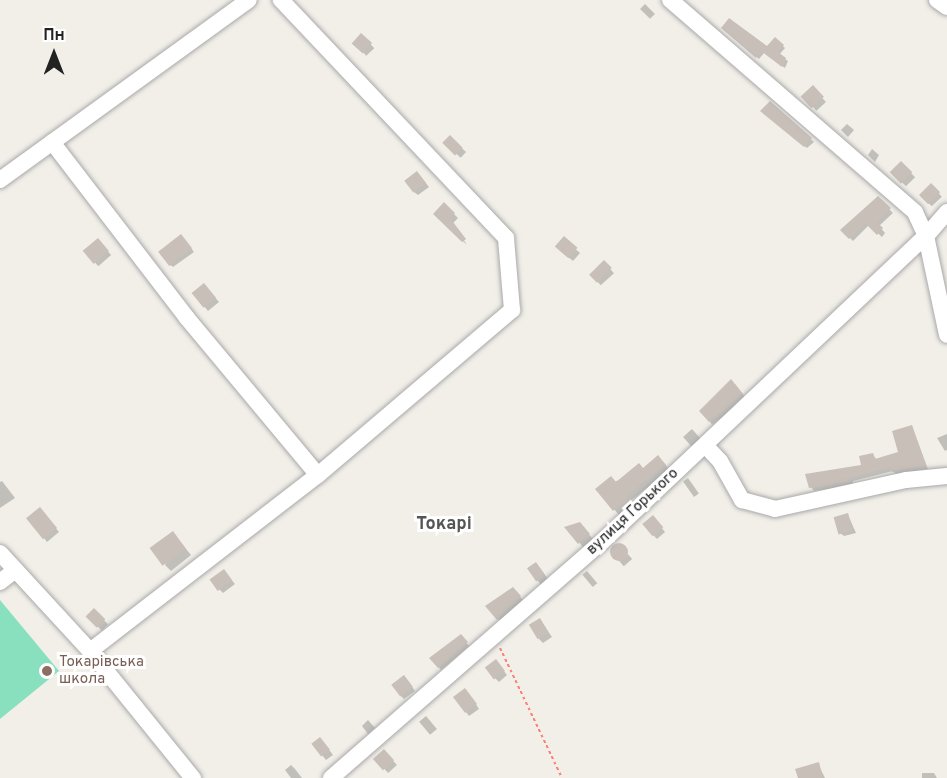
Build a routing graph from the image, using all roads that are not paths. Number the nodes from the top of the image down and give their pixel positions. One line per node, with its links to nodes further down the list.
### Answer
1 (249, 0): 6 (street)
2 (281, 0): 12 (street)
3 (670, 0): 9 (street)
4 (937, 0): 5 (street)
5 (947, 7)
6 (52, 142): 7 (street); 12 (street)
7 (0, 180)
8 (947, 212): 9 (street, вулиця Горького)
9 (926, 236): 10 (street); 11 (street, вулиця Горького)
10 (947, 335)
11 (705, 445): 13 (street); 19 (street, вулиця Горького)
12 (318, 475): 17 (street)
13 (947, 476)
14 (0, 554): 15 (street)
15 (14, 571): 16 (street); 17 (street)
16 (0, 582)
17 (90, 651): 18 (street)
18 (193, 778)
19 (331, 778)

